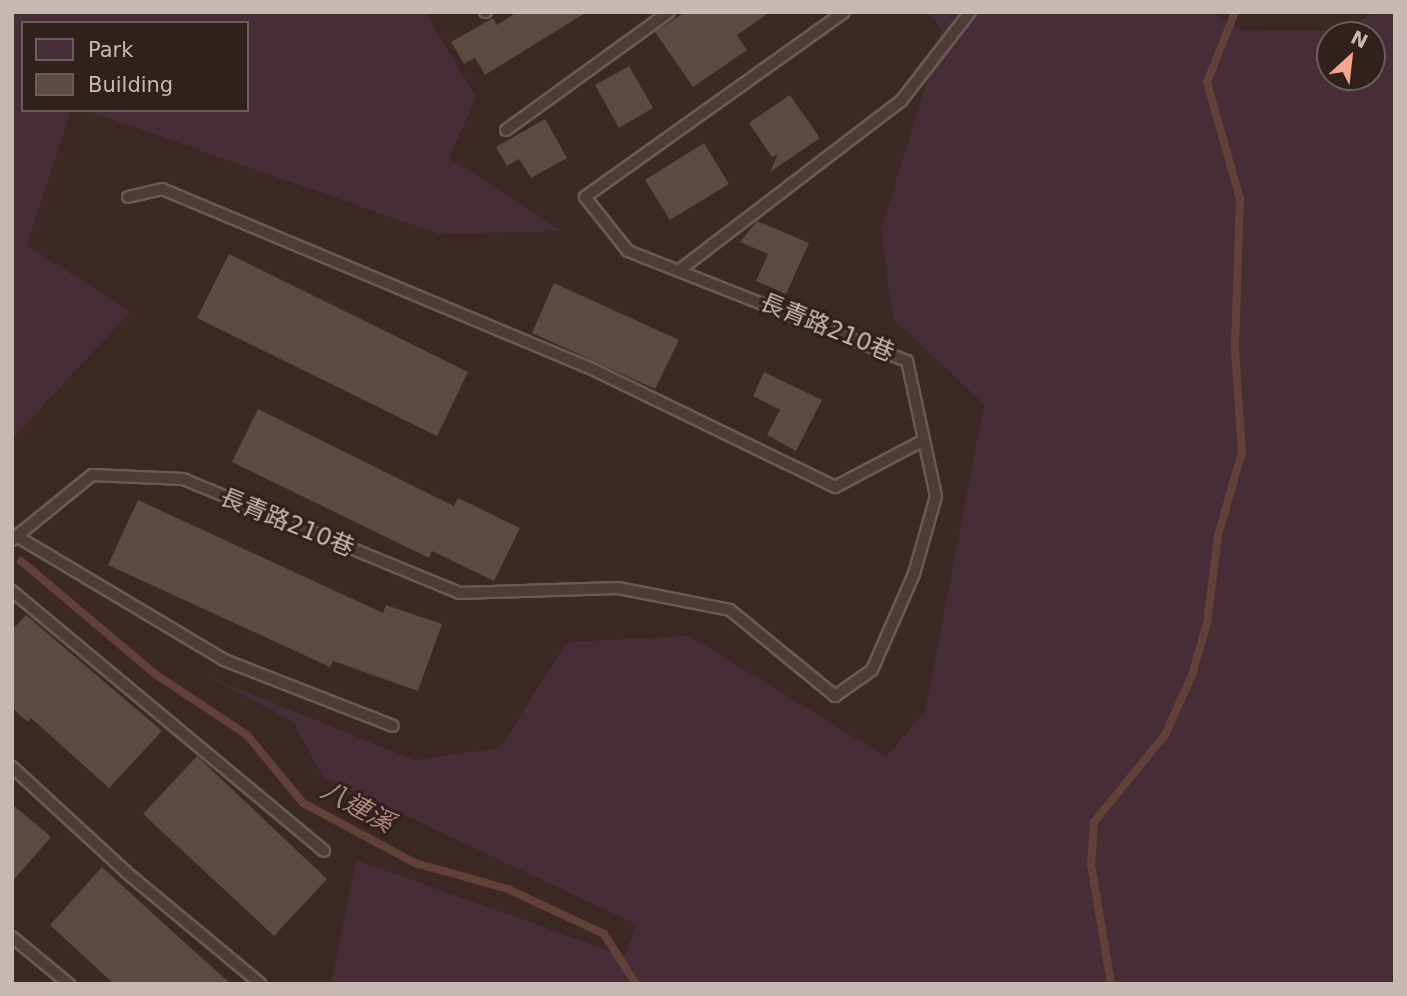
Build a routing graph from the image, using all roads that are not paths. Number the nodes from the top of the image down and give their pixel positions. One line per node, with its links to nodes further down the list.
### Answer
1 (669, 12): 4 (lane)
2 (844, 12): 6 (lane, 長青路210巷)
3 (970, 12): 6 (lane)
4 (506, 130)
5 (128, 197): 7 (lane)
6 (681, 269): 7 (lane, 長青路210巷)
7 (920, 442): 8 (lane, 長青路210巷)
8 (15, 539): 10 (lane)
9 (12, 591): 12 (lane)
10 (393, 726)
11 (12, 768): 15 (lane)
12 (324, 851)
13 (12, 937): 14 (lane)
14 (69, 984)
15 (261, 984)

